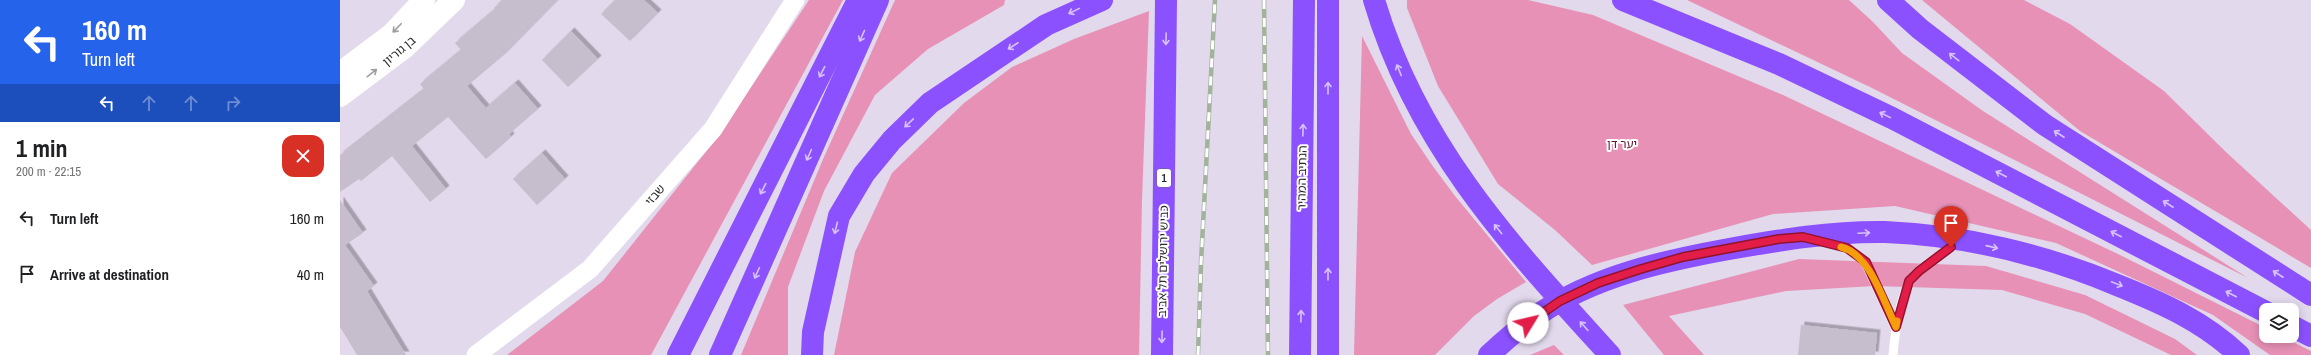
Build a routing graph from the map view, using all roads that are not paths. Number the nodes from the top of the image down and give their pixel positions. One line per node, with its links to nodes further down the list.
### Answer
1 (424, 0): 13 (street, בן גוריון, one-way to 13)
2 (454, 0): 14 (street, בן גוריון, one-way to 2)
3 (795, 0): 23 (street, שבזי)
4 (858, 0): 17 (highway, one-way to 17)
5 (878, 0): 26 (highway, one-way to 26)
6 (1102, 0): 27 (highway, one-way to 27)
7 (1166, 0): 28 (highway, כביש ירושלים תל אביב / 1, one-way to 28)
8 (1304, 0): 29 (highway, הנתיב המהיר, one-way to 8)
9 (1328, 0): 30 (highway, one-way to 9)
10 (1374, 0): 32 (highway, one-way to 10)
11 (1623, 0): 19 (highway, one-way to 11)
12 (1888, 0): 18 (highway, one-way to 12)
13 (340, 73)
14 (340, 96)
15 (1803, 237): 16 (highway, one-way to 16); 20 (lane); 31 (highway)
16 (1962, 240): 20 (lane); 34 (highway, one-way to 34)
17 (726, 263): 24 (highway); 25 (highway)
18 (2311, 295)
19 (2259, 308)
20 (1896, 327): 33 (lane)
21 (2299, 330): 22 (highway)
22 (2311, 336)
23 (476, 355)
24 (670, 355)
25 (678, 355)
26 (720, 355)
27 (812, 355)
28 (1162, 355)
29 (1300, 355)
30 (1328, 355)
31 (1489, 355)
32 (1610, 355)
33 (1893, 355)
34 (2239, 355)

